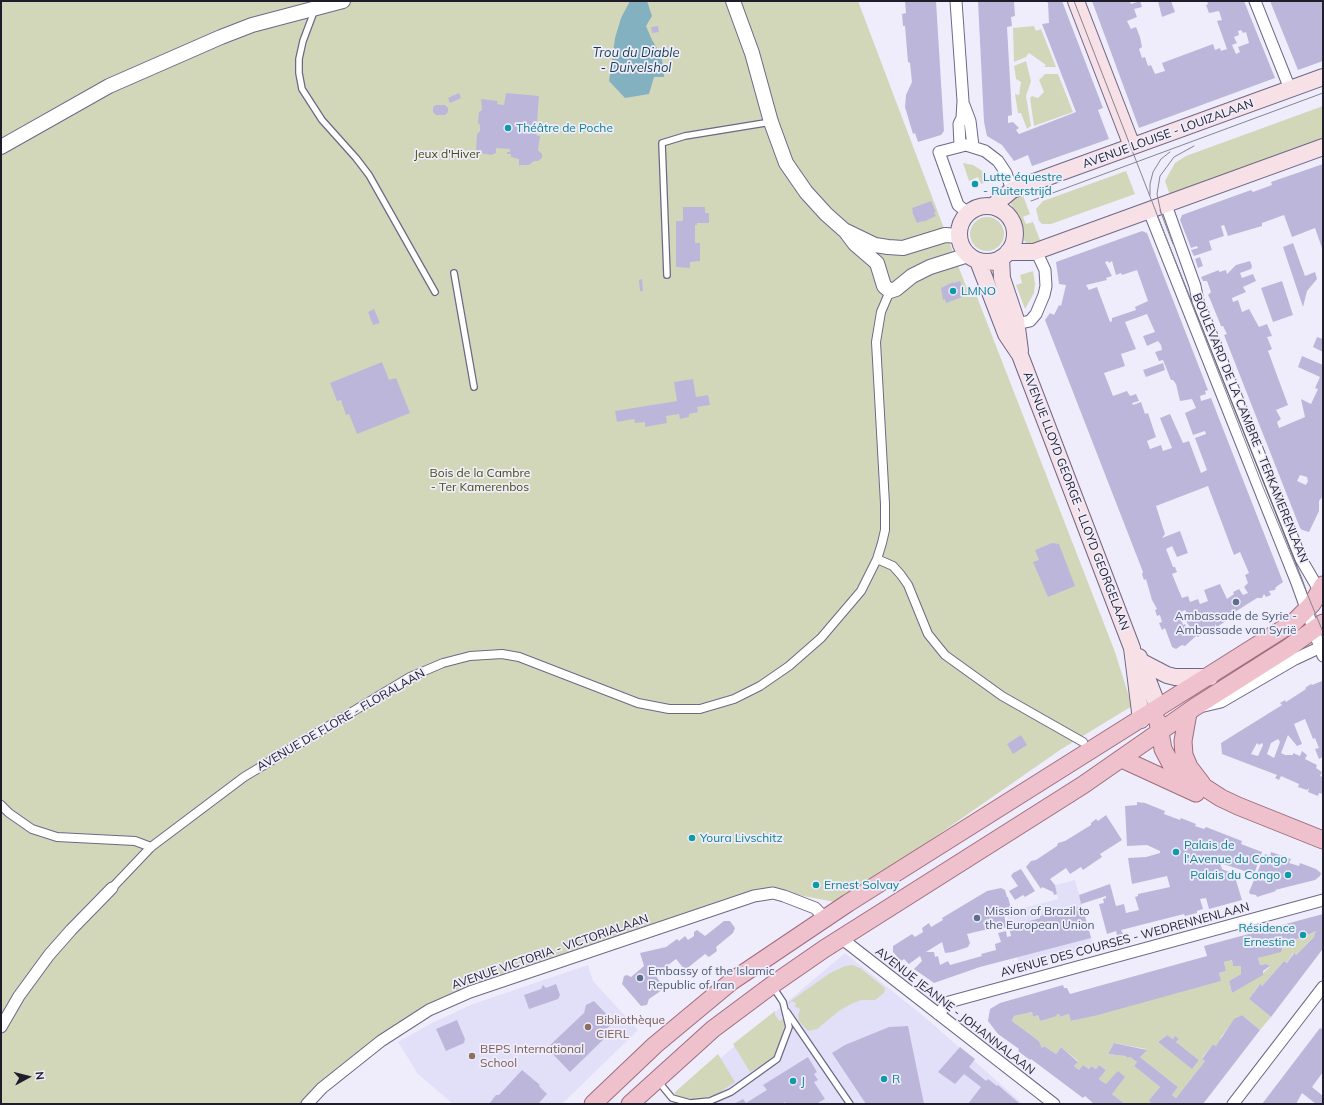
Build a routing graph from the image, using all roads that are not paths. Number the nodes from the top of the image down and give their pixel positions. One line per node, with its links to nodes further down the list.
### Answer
1 (343, 1): 6 (street)
2 (733, 1): 10 (street)
3 (956, 1): 9 (street)
4 (1076, 1): 13 (main road)
5 (1255, 1): 8 (street)
6 (317, 5): 14 (street); 29 (lane)
7 (1323, 77): 8 (main road, AVENUE LOUISE - LOUIZALAAN)
8 (1290, 89): 13 (main road, AVENUE LOUISE - LOUIZALAAN)
9 (963, 101): 11 (street); 12 (street)
10 (771, 122): 21 (street); 27 (lane)
11 (960, 145): 12 (street); 20 (street)
12 (972, 146): 16 (street)
13 (1132, 146): 16 (main road, AVENUE LOUISE - LOUIZALAAN)
14 (1, 147)
15 (1323, 147): 17 (main road)
16 (1012, 190): 18 (main road, AVENUE LOUISE - LOUIZALAAN)
17 (1166, 205): 19 (main road); 34 (street, BOULEVARD DE LA CAMBRE - TERKAMERENLAAN)
18 (993, 206): 20 (main road); 24 (main road)
19 (1149, 210): 23 (main road); 35 (street, BOULEVARD DE LA CAMBRE - TERKAMERENLAAN)
20 (968, 213): 22 (main road)
21 (844, 230): 22 (street); 28 (street)
22 (959, 236): 25 (main road)
23 (1034, 252): 24 (main road); 30 (street)
24 (1005, 255): 25 (main road); 30 (main road, AVENUE LLOYD GEORGE - LLOYD GEORGELAAN)
25 (973, 258): 28 (street); 31 (main road, AVENUE LLOYD GEORGE - LLOYD GEORGELAAN)
26 (454, 273): 32 (lane)
27 (667, 275)
28 (890, 291): 33 (street, AVENUE DE FLORE - FLORALAAN)
29 (435, 292)
30 (1016, 320): 31 (main road, AVENUE LLOYD GEORGE - LLOYD GEORGELAAN)
31 (1020, 355): 37 (main road, AVENUE LLOYD GEORGE - LLOYD GEORGELAAN)
32 (474, 388)
33 (877, 559): 45 (street); 53 (street, AVENUE DE FLORE - FLORALAAN)
34 (1322, 592): 35 (main road)
35 (1307, 610): 36 (street, BOULEVARD DE LA CAMBRE - TERKAMERENLAAN); 40 (main road)
36 (1318, 627): 38 (street, BOULEVARD DE LA CAMBRE - TERKAMERENLAAN); 42 (main road)
37 (1132, 648): 39 (main road, AVENUE LLOYD GEORGE - LLOYD GEORGELAAN); 43 (main road, AVENUE LLOYD GEORGE - LLOYD GEORGELAAN)
38 (1322, 650): 42 (street)
39 (1142, 662): 40 (main road, AVENUE LLOYD GEORGE - LLOYD GEORGELAAN); 41 (main road, AVENUE LLOYD GEORGE - LLOYD GEORGELAAN)
40 (1210, 677): 41 (main road)
41 (1157, 710): 43 (main road); 44 (main road)
42 (1192, 710): 44 (main road); 49 (main road)
43 (1141, 720): 46 (main road); 56 (main road)
44 (1160, 733): 46 (main road); 49 (main road)
45 (1083, 742)
46 (1144, 744): 47 (main road); 48 (main road)
47 (1122, 759): 48 (main road); 57 (main road)
48 (1148, 772): 50 (main road)
49 (1204, 787): 50 (main road)
50 (1221, 798): 52 (main road)
51 (1, 805): 53 (street)
52 (1320, 837)
53 (151, 847): 54 (street, AVENUE DE FLORE - FLORALAAN)
54 (112, 888): 62 (street, AVENUE DE FLORE - FLORALAAN)
55 (1323, 900): 61 (street, AVENUE DES COURSES - WEDRENNENLAAN)
56 (825, 918): 57 (main road); 64 (street, AVENUE VICTORIA - VICTORIALAAN); 65 (main road)
57 (841, 938): 58 (main road); 61 (street, AVENUE JEANNE - JOHANNALAAN)
58 (772, 985): 60 (lane); 63 (main road)
59 (1323, 987): 69 (street)
60 (785, 1010): 63 (lane); 67 (lane)
61 (938, 1014): 68 (street, AVENUE JEANNE - JOHANNALAAN)
62 (1, 1027)
63 (656, 1079): 66 (main road)
64 (307, 1104)
65 (593, 1104)
66 (630, 1104)
67 (850, 1104)
68 (1054, 1104)
69 (1233, 1104)

